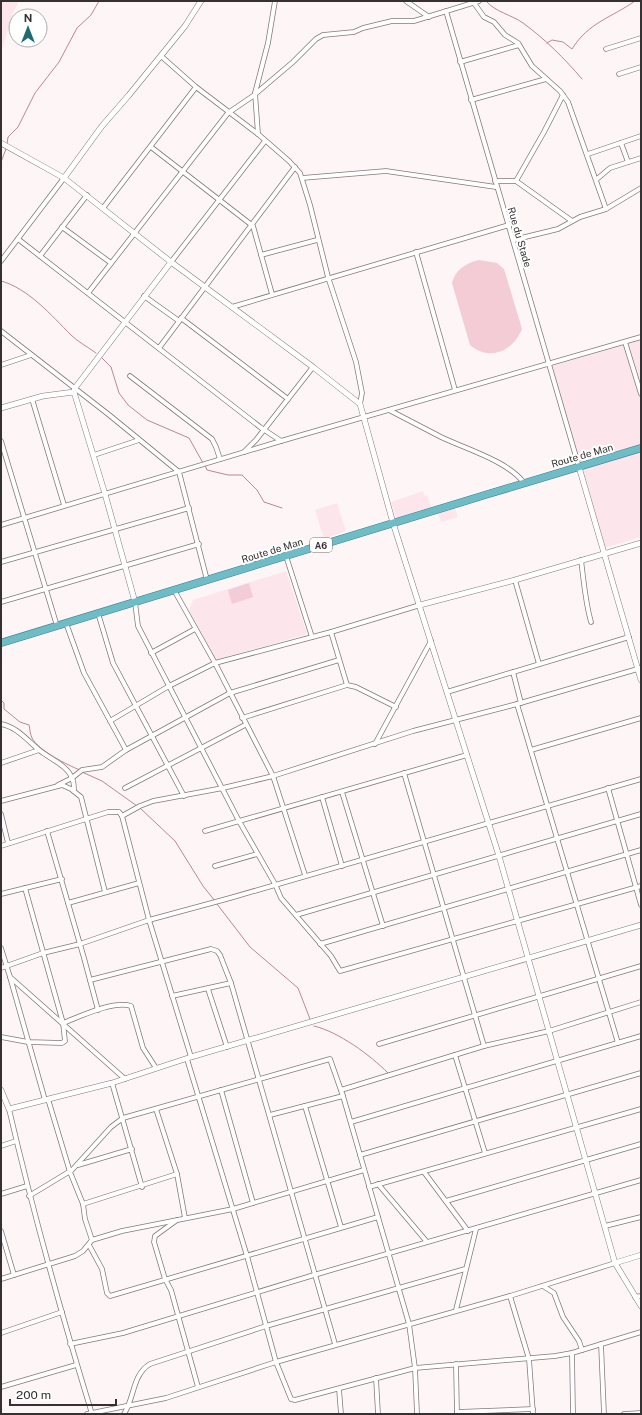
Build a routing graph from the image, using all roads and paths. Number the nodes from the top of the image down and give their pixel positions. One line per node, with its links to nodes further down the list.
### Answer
1 (201, 1): 10 (street)
2 (275, 1): 16 (street)
3 (406, 1): 6 (street)
4 (476, 2): 5 (street); 8 (street)
5 (446, 11): 6 (street); 11 (street, Rue du Stade)
6 (429, 17): 16 (street)
7 (641, 38): 9 (street)
8 (519, 45): 11 (street); 14 (street)
9 (606, 49)
10 (161, 56): 15 (street); 31 (street)
11 (460, 62): 18 (street, Rue du Stade)
12 (641, 67): 13 (street)
13 (619, 74)
14 (546, 79): 17 (street); 18 (street)
15 (196, 87): 19 (street); 25 (street)
16 (255, 93): 19 (street); 20 (street)
17 (563, 95): 26 (street); 35 (street)
18 (471, 100): 34 (street, Rue du Stade)
19 (228, 112): 20 (street); 30 (street)
20 (258, 134): 22 (street)
21 (641, 136): 24 (street)
22 (265, 141): 29 (street); 39 (street)
23 (1, 143): 31 (street)
24 (621, 143): 26 (street); 28 (street)
25 (151, 147): 30 (street); 40 (street)
26 (588, 154): 33 (street)
27 (641, 158): 28 (street)
28 (628, 162): 33 (street)
29 (295, 167): 32 (street); 44 (street)
30 (183, 171): 39 (street); 46 (street)
31 (64, 178): 38 (street); 47 (street)
32 (302, 178): 36 (street); 48 (street)
33 (596, 179): 41 (street)
34 (495, 181): 35 (street); 36 (street, Rue du Stade)
35 (516, 181): 42 (street)
36 (496, 186): 43 (street, Rue du Stade)
37 (641, 188): 41 (street)
38 (87, 195): 40 (street); 45 (street)
39 (219, 199): 44 (street); 54 (street)
40 (103, 208): 46 (street)
41 (606, 209): 42 (street)
42 (572, 221): 49 (street)
43 (509, 225): 49 (street, Rue du Stade); 50 (street)
44 (253, 226): 51 (street); 57 (street)
45 (62, 227): 52 (street); 55 (street)
46 (135, 233): 54 (street); 55 (street)
47 (18, 239): 52 (street); 53 (street)
48 (317, 240): 51 (street); 56 (street)
49 (513, 240): 69 (street, Rue du Stade)
50 (416, 252): 56 (street); 74 (street)
51 (261, 255): 59 (street)
52 (40, 256): 58 (street)
53 (1, 261)
54 (171, 262): 57 (street); 60 (street)
55 (112, 263): 58 (street)
56 (328, 277): 59 (street); 78 (street)
57 (205, 287): 61 (street); 63 (street)
58 (88, 293): 62 (street)
59 (272, 294): 61 (street)
60 (144, 295): 62 (street); 63 (street)
61 (232, 307): 71 (street)
62 (125, 320): 67 (street); 73 (street)
63 (180, 320): 67 (street); 77 (street)
64 (1, 332): 68 (street)
65 (641, 337): 66 (street)
66 (625, 342): 69 (street); 75 (street)
67 (159, 348): 82 (street)
68 (31, 355): 70 (street); 73 (street)
69 (548, 364): 74 (street); 90 (street, Rue du Stade)
70 (1, 365)
71 (313, 367): 77 (street); 78 (street)
72 (130, 376): 89 (street)
73 (74, 390): 76 (street); 84 (street); 88 (street)
74 (455, 390): 80 (street)
75 (641, 394)
76 (32, 399): 79 (street); 94 (street)
77 (288, 399): 82 (street)
78 (360, 404): 81 (street)
79 (1, 408)
80 (389, 409): 81 (street); 92 (street)
81 (364, 417): 85 (street); 97 (street)
82 (264, 429): 85 (street); 87 (street)
83 (1, 440): 96 (street)
84 (139, 440): 88 (street); 91 (street)
85 (281, 441): 87 (street)
86 (641, 448): 90 (highway, Route de Man / A6)
87 (243, 453): 89 (street)
88 (94, 455): 93 (street)
89 (220, 459): 91 (street)
90 (579, 467): 92 (highway, Route de Man / A6); 103 (street)
91 (179, 472): 93 (street); 95 (street)
92 (524, 483): 97 (highway, Route de Man / A6)
93 (105, 494): 94 (street); 99 (street)
94 (64, 505): 96 (street)
95 (189, 508): 99 (street); 101 (street)
96 (24, 518): 98 (street); 102 (street)
97 (393, 523): 104 (highway, Route de Man / A6); 114 (street)
98 (1, 525)
99 (115, 529): 102 (street); 107 (street)
100 (641, 543): 103 (street)
101 (199, 544): 107 (street); 108 (street)
102 (34, 553): 106 (street); 110 (street)
103 (603, 554): 105 (street); 122 (street)
104 (286, 556): 108 (highway, Route de Man / A6); 121 (street)
105 (581, 560): 109 (street); 116 (street)
106 (1, 562)
107 (125, 564): 110 (street); 113 (street)
108 (207, 580): 111 (highway, Route de Man / A6)
109 (515, 580): 114 (street); 128 (street)
110 (45, 589): 112 (street); 118 (street)
111 (174, 590): 113 (highway, Route de Man / A6); 119 (street)
112 (1, 602)
113 (135, 602): 115 (highway, Route de Man / A6); 125 (street)
114 (420, 605): 120 (street); 123 (street)
115 (98, 613): 117 (highway, Route de Man / A6); 137 (street)
116 (591, 622)
117 (66, 624): 118 (highway, Route de Man / A6); 143 (street)
118 (57, 626): 124 (highway, Route de Man / A6)
119 (195, 629): 125 (street); 127 (street)
120 (331, 632): 121 (street); 126 (street)
121 (312, 637): 127 (street)
122 (629, 638): 128 (street); 129 (street)
123 (431, 641): 134 (street); 138 (street)
124 (1, 644)
125 (151, 653): 133 (street)
126 (339, 660): 132 (street); 135 (street)
127 (214, 662): 133 (street); 135 (street)
128 (539, 664): 130 (street)
129 (639, 668): 131 (street); 136 (street)
130 (513, 672): 134 (street); 136 (street)
131 (641, 680)
132 (347, 685): 138 (street); 140 (street)
133 (168, 686): 137 (street); 139 (street)
134 (447, 692): 142 (street)
135 (230, 693): 139 (street); 140 (street)
136 (519, 704): 142 (street); 151 (street)
137 (137, 706): 143 (street); 146 (street)
138 (396, 707): 147 (street)
139 (186, 718): 146 (street); 148 (street)
140 (242, 718): 145 (street)
141 (641, 718): 151 (street)
142 (456, 719): 147 (street); 152 (street)
143 (110, 721): 150 (street)
144 (1, 724): 149 (street)
145 (245, 725): 148 (street); 156 (street)
146 (152, 736): 150 (street); 154 (street)
147 (374, 745): 156 (street)
148 (202, 747): 154 (street); 161 (street)
149 (40, 750): 153 (street); 157 (street)
150 (126, 750): 157 (street)
151 (531, 750): 168 (street)
152 (467, 755): 155 (street); 176 (street)
153 (1, 763)
154 (167, 765): 160 (street); 165 (street)
155 (404, 773): 164 (street); 180 (street)
156 (273, 776): 161 (street); 169 (street)
157 (72, 778): 159 (street); 163 (street)
158 (641, 779): 162 (street)
159 (58, 785): 163 (street); 167 (street)
160 (125, 788)
161 (222, 788): 165 (street); 174 (street)
162 (608, 788): 168 (street); 175 (street)
163 (74, 791): 173 (street)
164 (342, 792): 166 (street); 187 (street)
165 (184, 796): 172 (street)
166 (322, 797): 169 (street); 189 (street)
167 (1, 801)
168 (548, 806): 176 (street); 179 (street)
169 (284, 808): 174 (street); 192 (street)
170 (1, 814): 181 (street)
171 (641, 814): 175 (street)
172 (122, 816): 173 (street); 194 (street)
173 (87, 819): 178 (street); 200 (street)
174 (239, 821): 177 (street); 184 (street)
175 (617, 821): 179 (street); 185 (street)
176 (488, 823): 180 (street); 186 (street)
177 (205, 830)
178 (47, 831): 181 (street); 193 (street)
179 (558, 839): 186 (street); 190 (street)
180 (425, 841): 187 (street); 191 (street)
181 (8, 843): 182 (street)
182 (1, 846)
183 (641, 850): 185 (street)
184 (257, 854): 188 (street); 195 (street)
185 (626, 854): 190 (street); 198 (street)
186 (498, 856): 191 (street); 199 (street)
187 (363, 860): 189 (street); 201 (street)
188 (215, 866)
189 (342, 866): 192 (street)
190 (568, 871): 199 (street); 204 (street)
191 (434, 874): 201 (street); 206 (street)
192 (305, 875): 195 (street)
193 (62, 879): 197 (street); 203 (street)
194 (139, 884): 200 (street); 208 (street)
195 (275, 884): 207 (street); 208 (street)
196 (641, 886): 198 (street)
197 (25, 888): 202 (street); 217 (street)
198 (636, 888): 204 (street); 205 (street)
199 (507, 889): 206 (street); 209 (street)
200 (105, 892): 203 (street)
201 (373, 892): 207 (street); 211 (street)
202 (1, 894)
203 (68, 903): 214 (street)
204 (577, 904): 209 (street); 213 (street)
205 (641, 905)
206 (444, 907): 211 (street); 212 (street)
207 (296, 915): 215 (street)
208 (149, 920): 214 (street); 219 (street)
209 (517, 922): 212 (street); 218 (street)
210 (641, 925): 213 (street)
211 (383, 926): 215 (street)
212 (454, 939): 215 (street); 224 (street)
213 (587, 941): 218 (street); 225 (street)
214 (80, 944): 217 (street); 226 (street)
215 (320, 944)
216 (1, 948): 220 (street)
217 (43, 952): 220 (street); 235 (street)
218 (528, 958): 224 (street); 230 (street)
219 (162, 961): 226 (street); 227 (street); 229 (street)
220 (6, 966): 222 (street); 223 (street)
221 (641, 966): 225 (street)
222 (1, 968)
223 (10, 977): 235 (street); 240 (street)
224 (464, 977): 234 (street); 239 (street)
225 (598, 978): 230 (street); 233 (street)
226 (90, 980): 232 (street)
227 (231, 983): 228 (street); 239 (street)
228 (208, 988): 229 (street); 244 (street)
229 (172, 996): 246 (street)
230 (539, 996): 234 (street); 236 (street)
231 (641, 1002): 233 (street)
232 (98, 1010): 235 (street); 248 (street)
233 (608, 1012): 236 (street); 241 (street)
234 (476, 1014): 242 (street); 243 (street)
235 (63, 1023): 240 (street); 251 (street)
236 (549, 1031): 243 (street); 247 (street)
237 (641, 1036): 241 (street)
238 (1, 1037): 240 (street)
239 (248, 1040): 244 (street); 250 (street)
240 (28, 1042): 260 (street)
241 (618, 1043): 247 (street)
242 (379, 1044)
243 (484, 1046): 245 (street)
244 (227, 1047): 246 (street)
245 (455, 1055): 253 (street); 256 (street)
246 (189, 1058): 248 (street); 259 (street)
247 (558, 1062): 253 (street); 257 (street)
248 (156, 1068): 251 (street)
249 (641, 1073): 257 (street)
250 (259, 1078): 255 (street); 256 (street); 265 (street)
251 (125, 1079): 252 (street)
252 (112, 1083): 260 (street); 266 (street)
253 (465, 1088): 267 (street); 268 (street)
254 (1, 1090): 262 (street)
255 (221, 1090): 259 (street); 293 (street)
256 (341, 1090): 258 (street)
257 (567, 1094): 267 (street); 269 (street)
258 (343, 1096): 261 (street); 268 (street)
259 (198, 1097): 263 (street); 295 (street)
260 (46, 1100): 262 (street); 279 (street)
261 (305, 1106): 265 (street); 283 (street)
262 (9, 1109): 270 (street)
263 (156, 1109): 266 (street); 281 (street)
264 (641, 1109): 269 (street)
265 (270, 1115): 288 (street)
266 (123, 1118): 273 (street); 277 (street)
267 (476, 1121): 274 (street); 275 (street)
268 (351, 1122): 275 (street)
269 (578, 1128): 274 (street); 276 (street)
270 (16, 1141): 272 (street); 285 (street)
271 (641, 1144): 276 (street)
272 (1, 1146)
273 (132, 1149): 277 (street); 286 (street)
274 (485, 1153): 280 (street)
275 (360, 1156): 278 (street)
276 (587, 1160): 289 (street); 292 (street)
277 (77, 1165): 279 (street)
278 (364, 1170): 283 (street); 287 (street)
279 (70, 1172): 291 (street); 294 (street)
280 (424, 1172): 284 (street); 292 (street)
281 (177, 1174): 286 (street); 298 (street)
282 (641, 1180): 289 (street)
283 (327, 1181): 288 (street); 301 (street)
284 (378, 1184): 287 (street); 307 (street)
285 (27, 1186): 290 (street); 291 (street)
286 (142, 1187): 294 (street)
287 (369, 1187): 296 (street)
288 (290, 1192): 293 (street); 305 (street)
289 (596, 1193): 300 (street); 302 (street)
290 (1, 1194)
291 (29, 1196): 313 (street)
292 (446, 1201): 304 (street)
293 (253, 1203): 295 (street)
294 (82, 1204): 306 (street)
295 (232, 1209): 298 (street); 311 (street)
296 (378, 1217): 301 (street); 309 (street)
297 (641, 1217): 300 (street)
298 (185, 1218): 299 (street)
299 (177, 1219): 306 (street); 318 (street)
300 (605, 1226): 312 (street)
301 (341, 1227): 305 (street)
302 (476, 1229): 304 (street); 314 (street)
303 (1, 1231): 315 (street)
304 (468, 1231): 307 (street)
305 (304, 1238): 311 (street); 316 (street)
306 (92, 1240): 308 (street)
307 (427, 1242): 309 (street)
308 (89, 1245): 313 (street); 318 (street)
309 (389, 1254): 316 (street); 320 (street)
310 (641, 1255): 312 (street)
311 (247, 1256): 318 (street); 321 (street)
312 (615, 1263): 319 (street); 324 (street)
313 (49, 1264): 315 (street); 328 (street)
314 (465, 1269): 320 (street); 327 (street)
315 (14, 1275): 317 (street)
316 (314, 1275): 321 (street); 326 (street)
317 (1, 1279)
318 (165, 1279): 329 (street)
319 (543, 1286): 322 (street); 337 (street)
320 (399, 1288): 326 (street); 330 (street)
321 (258, 1293): 329 (street); 331 (street)
322 (510, 1296): 327 (street); 340 (street)
323 (641, 1296): 324 (street)
324 (635, 1297): 325 (street)
325 (641, 1306)
326 (325, 1309): 331 (street); 335 (street)
327 (456, 1310): 330 (street)
328 (62, 1312): 333 (street); 334 (street)
329 (178, 1316): 334 (street); 338 (street)
330 (409, 1324): 335 (street); 344 (street)
331 (266, 1326): 338 (street); 341 (street)
332 (641, 1332): 336 (street)
333 (1, 1333)
334 (70, 1344): 343 (street)
335 (335, 1344): 341 (street)
336 (601, 1344): 337 (street); 361 (street)
337 (582, 1350): 339 (street)
338 (188, 1351): 347 (street); 349 (street)
339 (572, 1353): 340 (street); 360 (street)
340 (529, 1359): 342 (street); 350 (street)
341 (276, 1362): 347 (street); 348 (street)
342 (456, 1364): 344 (street); 352 (street)
343 (76, 1365): 346 (street); 351 (street)
344 (416, 1368): 345 (street); 358 (street)
345 (376, 1378): 348 (street); 357 (street)
346 (1, 1387)
347 (198, 1387): 349 (street)
348 (339, 1389): 356 (street)
349 (129, 1406): 351 (street); 355 (street)
350 (533, 1409): 352 (street); 359 (street)
351 (92, 1413): 354 (street)
352 (457, 1413)
353 (641, 1413): 362 (street)
354 (87, 1414)
355 (124, 1414)
356 (341, 1414)
357 (378, 1414)
358 (417, 1414)
359 (533, 1414)
360 (573, 1414)
361 (604, 1414)
362 (624, 1414)

